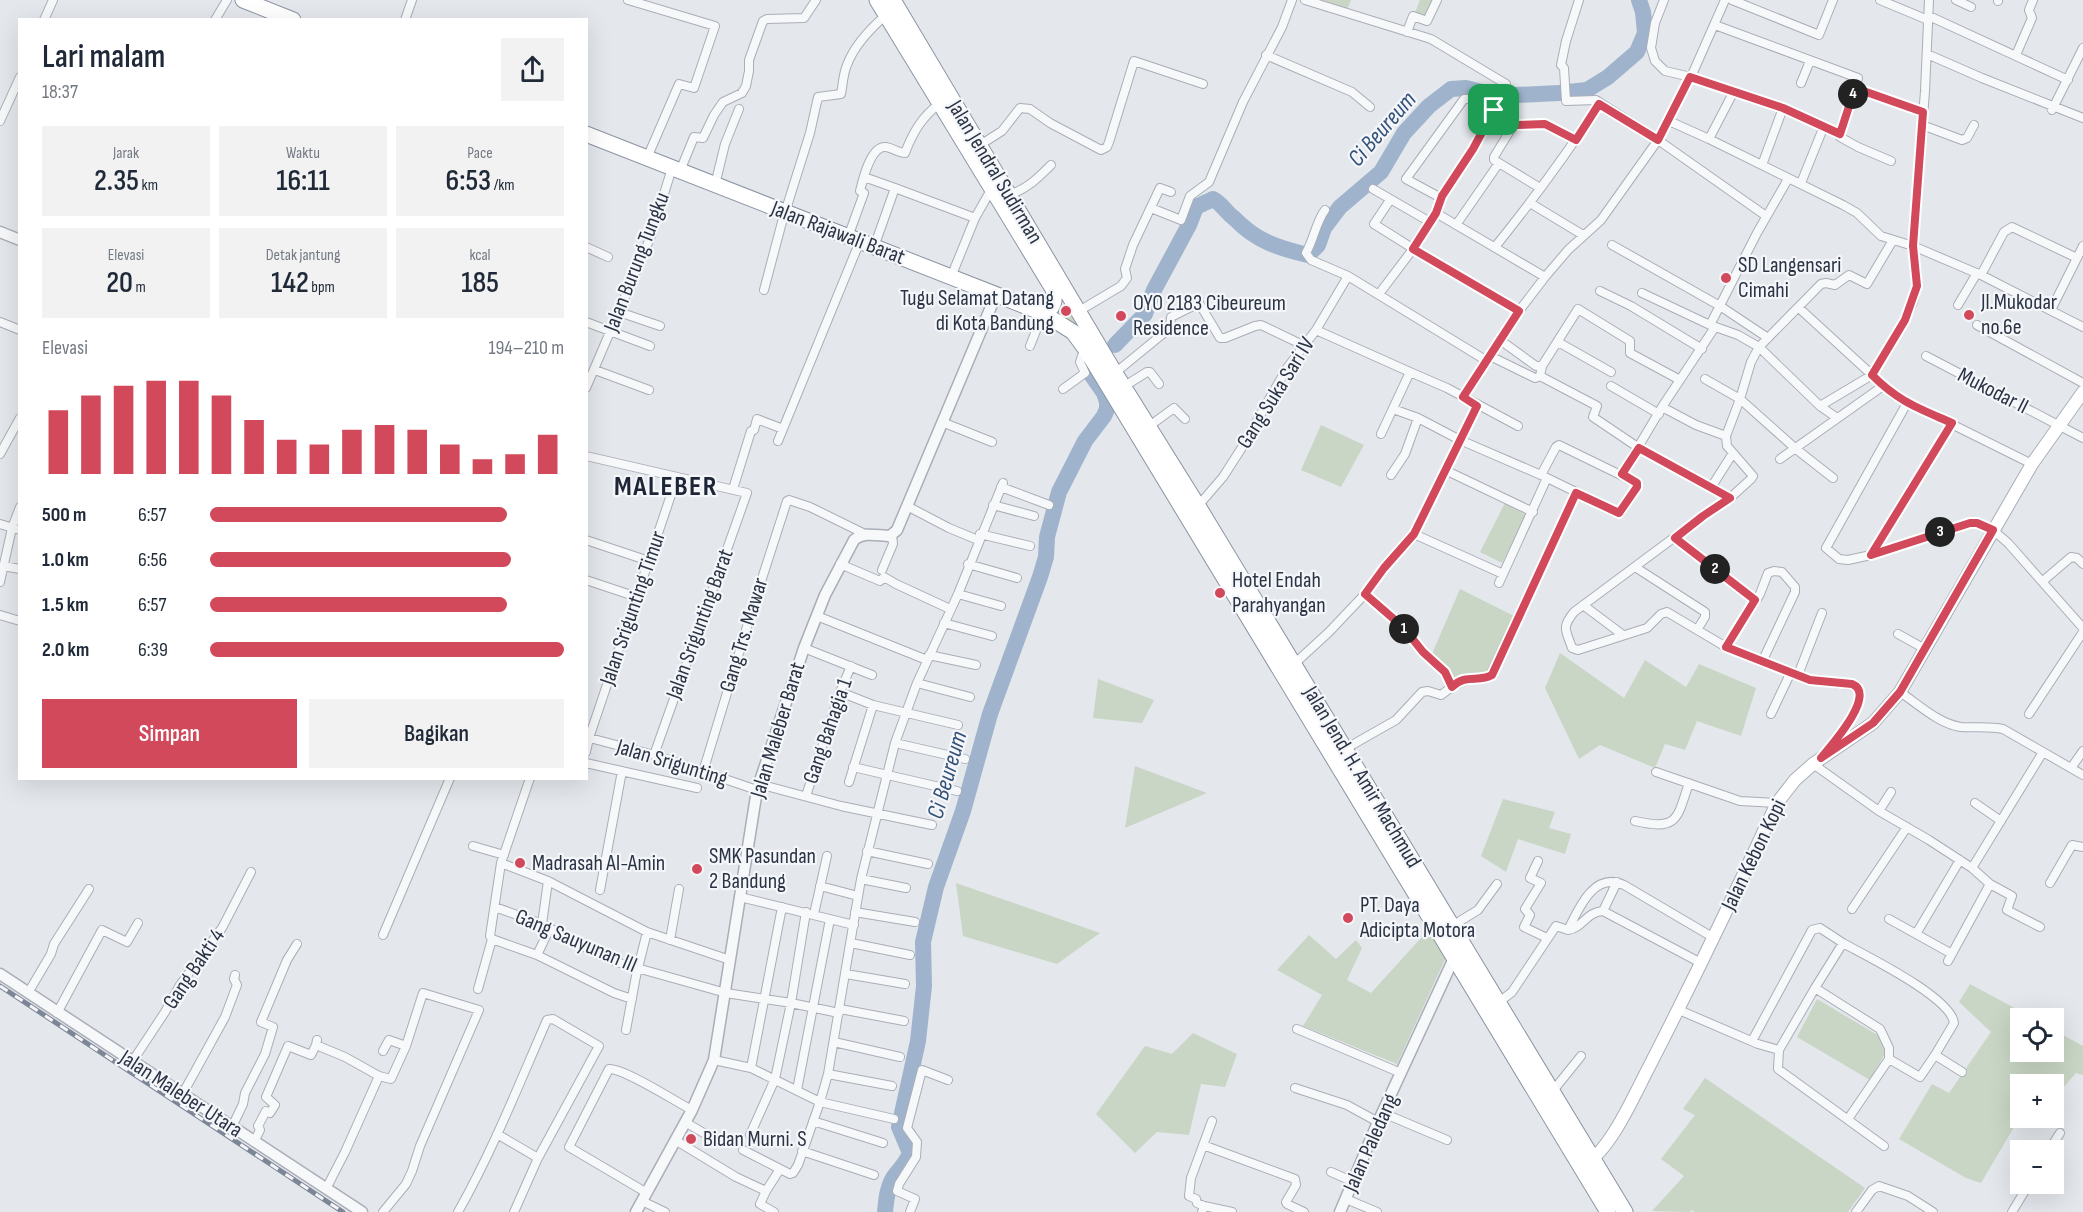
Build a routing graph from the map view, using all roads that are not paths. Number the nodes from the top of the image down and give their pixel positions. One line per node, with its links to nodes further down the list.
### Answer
1 (53, 0): 22 (street)
2 (227, 0): 23 (street)
3 (243, 0): 24 (highway)
4 (412, 0): 25 (street)
5 (628, 0): 65 (street)
6 (816, 0): 70 (street, Jalan Burung Tungku)
7 (877, 0): 20 (highway, Jalan Jendral Sudirman)
8 (1292, 0): 32 (street)
9 (1305, 0): 28 (street)
10 (1437, 0): 28 (street)
11 (1579, 0): 44 (street)
12 (1664, 0): 35 (street)
13 (1725, 0): 27 (street)
14 (1732, 0): 15 (street)
15 (1833, 0)
16 (1880, 0): 26 (street)
17 (1929, 0): 26 (street)
18 (1958, 0): 21 (street)
19 (2033, 0): 31 (street)
20 (893, 5): 43 (highway, Jalan Jendral Sudirman); 52 (highway, Jalan Jendral Sudirman); 86 (street)
21 (1971, 7)
22 (45, 18)
23 (216, 18)
24 (288, 18)
25 (406, 18)
26 (1928, 18): 30 (street); 31 (street)
27 (1715, 25): 33 (street); 35 (street)
28 (1407, 32): 40 (street)
29 (2083, 48): 34 (street)
30 (1927, 54): 47 (street); 50 (street)
31 (2016, 55): 36 (street)
32 (1266, 56): 45 (street); 84 (street)
33 (1810, 61): 38 (street); 41 (street)
34 (2079, 65): 36 (street)
35 (1690, 77): 42 (street); 54 (street)
36 (2068, 80): 47 (street)
37 (18, 81): 53 (street)
38 (1801, 83)
39 (1203, 84): 64 (street)
40 (1506, 84)
41 (1855, 88): 50 (street); 59 (street)
42 (1734, 91): 46 (street); 61 (street)
43 (939, 104): 52 (highway, Jalan Jendral Sudirman); 71 (street)
44 (1599, 104): 62 (street); 63 (street)
45 (1370, 107)
46 (1783, 108): 58 (street); 69 (street)
47 (2053, 108): 51 (street)
48 (740, 109): 74 (street)
49 (1494, 110): 55 (street); 81 (street); 81 (street)
50 (1923, 112): 56 (street)
51 (2083, 118)
52 (957, 120): 64 (highway, Jalan Jendral Sudirman); 75 (highway, Jalan Jendral Sudirman)
53 (0, 121)
54 (1669, 121): 61 (street); 63 (street)
55 (1514, 124): 62 (street); 67 (street)
56 (1922, 125): 57 (street); 98 (street)
57 (1974, 125)
58 (1824, 126): 59 (street); 73 (street)
59 (1840, 134): 66 (street)
60 (588, 135): 65 (highway, Jalan Rajawali Barat)
61 (1709, 139): 69 (street)
62 (1576, 140): 77 (street)
63 (1658, 140): 88 (street); 93 (street)
64 (980, 145): 80 (highway, Jalan Jendral Sudirman)
65 (647, 158): 70 (highway, Jalan Rajawali Barat)
66 (1891, 161)
67 (1499, 163): 77 (street); 91 (street)
68 (1051, 165): 80 (street)
69 (1762, 165): 72 (street)
70 (676, 170): 74 (highway, Jalan Rajawali Barat); 120 (street, Jalan Burung Tungku)
71 (864, 177): 76 (street); 96 (street)
72 (1788, 179): 73 (street); 88 (street)
73 (1801, 183): 95 (street)
74 (715, 184): 86 (highway, Jalan Rajawali Barat)
75 (992, 187): 89 (street); 121 (highway, Jalan Jendral Sudirman)
76 (895, 188): 89 (street); 96 (street)
77 (1540, 188): 83 (street)
78 (1373, 189): 82 (street)
79 (1171, 192): 84 (street)
80 (1010, 195): 118 (highway, Jalan Jendral Sudirman)
81 (1441, 198): 87 (street)
82 (1390, 200): 90 (street); 102 (street)
83 (1530, 203): 93 (street); 100 (street)
84 (1151, 208): 118 (street)
85 (1324, 210): 106 (street)
86 (785, 212): 96 (highway, Jalan Rajawali Barat); 109 (street)
87 (1436, 213): 90 (street); 91 (street)
88 (1766, 216): 115 (street)
89 (975, 218): 107 (street)
90 (1430, 222): 102 (street)
91 (1456, 225): 100 (street)
92 (0, 232): 94 (street)
93 (1583, 235): 108 (street)
94 (18, 239)
95 (1893, 240): 98 (street); 116 (street)
96 (860, 242): 107 (highway, Jalan Rajawali Barat); 176 (street)
97 (1612, 245): 115 (street)
98 (1913, 246): 105 (street); 147 (street)
99 (2083, 246): 104 (street)
100 (1495, 247): 108 (street)
101 (588, 248): 103 (street)
102 (1413, 249): 112 (street); 119 (street)
103 (608, 257)
104 (2077, 258): 105 (street); 117 (street)
105 (1979, 274): 114 (street); 117 (street)
106 (1348, 276): 112 (street); 129 (street, Gang Suka Sari IV)
107 (951, 277): 113 (highway, Jalan Rajawali Barat)
108 (1545, 277): 119 (street)
109 (764, 290)
110 (1600, 291): 139 (street)
111 (1642, 293): 126 (street)
112 (1379, 294): 141 (street)
113 (996, 295): 121 (highway, Jalan Rajawali Barat); 171 (street)
114 (1958, 305)
115 (1720, 306): 126 (street); 131 (street)
116 (1799, 308): 131 (street); 147 (street)
117 (2051, 310): 127 (street)
118 (1079, 311): 136 (highway, Jalan Jendral Sudirman)
119 (1519, 311): 132 (street)
120 (619, 312): 125 (street); 130 (street, Jalan Burung Tungku)
121 (1043, 313): 135 (street); 136 (highway, Jalan Rajawali Barat)
122 (0, 322): 128 (street)
123 (588, 323): 130 (street)
124 (1977, 325): 151 (street)
125 (660, 326)
126 (1713, 326): 138 (street); 139 (street)
127 (2083, 327)
128 (18, 329)
129 (1316, 330): 137 (street, Gang Suka Sari IV); 144 (street)
130 (611, 332): 134 (street); 143 (street, Jalan Burung Tungku)
131 (1768, 338): 138 (street)
132 (1500, 340): 141 (street); 142 (street)
133 (1558, 342): 142 (street); 145 (street); 150 (street)
134 (650, 346)
135 (1030, 346)
136 (1089, 346): 146 (highway, Jalan Jend. H. Amir Machmud); 157 (street); 253 (highway, Jalan Jend. H. Amir Machmud)
137 (1305, 346): 146 (street); 203 (street, Gang Suka Sari IV)
138 (1758, 347): 161 (street); 164 (street)
139 (1702, 349): 150 (street)
140 (1926, 356): 173 (street, Mukodar II)
141 (1489, 358): 148 (street); 160 (street)
142 (1542, 366): 148 (street)
143 (595, 370): 152 (street, Jalan Burung Tungku); 158 (street)
144 (1410, 372): 160 (street); 165 (street)
145 (1611, 372)
146 (1115, 373): 156 (highway, Jalan Jend. H. Amir Machmud)
147 (1872, 375): 155 (street); 164 (street)
148 (1540, 376): 183 (street)
149 (1705, 379): 161 (street)
150 (1680, 380): 166 (street)
151 (2083, 382)
152 (588, 384)
153 (1159, 384): 156 (street)
154 (1611, 386): 166 (street)
155 (1883, 386): 162 (street); 168 (street)
156 (1123, 387): 175 (highway, Jalan Jend. H. Amir Machmud)
157 (1063, 389)
158 (649, 390)
159 (2083, 392): 173 (main road, Jalan Kebon Kopi)
160 (1463, 397): 163 (street)
161 (1740, 399): 178 (street); 184 (street)
162 (1907, 404): 172 (street); 216 (street)
163 (1477, 406): 174 (street); 180 (street)
164 (1820, 406): 168 (street)
165 (1393, 409): 167 (street); 177 (street)
166 (1660, 410): 178 (street); 183 (street)
167 (1418, 418): 180 (street); 192 (street)
168 (1837, 418): 184 (street)
169 (1185, 419): 175 (street)
170 (18, 422): 186 (street)
171 (942, 422): 182 (street); 202 (street)
172 (1952, 423): 189 (street); 216 (street)
173 (2060, 425): 179 (street, Mukodar II); 189 (main road, Jalan Kebon Kopi)
174 (1518, 426)
175 (1148, 427): 203 (highway, Jalan Jend. H. Amir Machmud)
176 (783, 429): 181 (street); 197 (street)
177 (1381, 434)
178 (1725, 436): 185 (street)
179 (2083, 438)
180 (1460, 440): 190 (street); 194 (street)
181 (778, 441)
182 (992, 442)
183 (1639, 448): 191 (street); 196 (street)
184 (1796, 449): 188 (street); 195 (street)
185 (1733, 453): 196 (street); 199 (street)
186 (0, 454)
187 (588, 456): 193 (street)
188 (1780, 459)
189 (2032, 464): 208 (main road, Jalan Kebon Kopi)
190 (1445, 470): 204 (street); 209 (street)
191 (1622, 474): 194 (street); 198 (street)
192 (1391, 475)
193 (677, 477): 197 (street); 217 (street, Jalan Srigunting Timur)
194 (1544, 478): 198 (street); 204 (street)
195 (1833, 478)
196 (1712, 486): 199 (street)
197 (733, 489): 271 (street, Jalan Srigunting Barat)
198 (1576, 493): 257 (street)
199 (1730, 498): 213 (street)
200 (993, 505): 201 (street); 205 (street); 212 (street)
201 (1050, 505)
202 (907, 506): 211 (street); 212 (street)
203 (1198, 506): 253 (highway, Jalan Jend. H. Amir Machmud)
204 (1533, 512): 209 (street)
205 (1034, 516)
206 (0, 524): 207 (street)
207 (16, 529): 221 (street)
208 (1993, 530): 216 (street); 227 (street); 248 (main road, Jalan Kebon Kopi)
209 (1414, 534): 230 (street)
210 (867, 535): 211 (street); 218 (street, Jalan Maleber Barat); 278 (street, Gang Trs. Mawar)
211 (892, 535): 224 (street)
212 (979, 537): 215 (street); 219 (street)
213 (1675, 538): 222 (street); 232 (street)
214 (588, 541): 217 (street)
215 (1030, 546)
216 (1871, 555)
217 (649, 561): 231 (street, Jalan Srigunting Timur)
218 (840, 564): 235 (street); 238 (street, Jalan Maleber Barat)
219 (968, 564): 225 (street); 229 (street)
220 (2083, 564): 227 (street)
221 (3, 566): 223 (street); 228 (street)
222 (1635, 567): 233 (street); 241 (street)
223 (18, 569)
224 (882, 570)
225 (1017, 578)
226 (588, 581): 231 (street)
227 (2043, 581): 242 (street)
228 (0, 582)
229 (958, 594): 234 (street); 235 (street)
230 (1365, 594): 253 (street); 257 (street)
231 (637, 597): 266 (street, Jalan Srigunting Timur)
232 (1755, 600): 246 (street); 250 (street)
233 (1583, 605): 244 (street); 244 (street)
234 (1001, 606)
235 (950, 609): 240 (street)
236 (1822, 614): 254 (street)
237 (0, 615): 239 (street)
238 (817, 616): 247 (street, Jalan Maleber Barat); 249 (street)
239 (18, 620)
240 (944, 622): 245 (street); 249 (street)
241 (1697, 630): 244 (street); 246 (street)
242 (2083, 630): 264 (street)
243 (1898, 634): 248 (street)
244 (1623, 635)
245 (992, 636)
246 (1726, 647): 250 (street)
247 (804, 648): 252 (street); 286 (street, Jalan Maleber Barat)
248 (1924, 649): 258 (main road, Jalan Kebon Kopi)
249 (928, 658): 251 (street); 256 (street)
250 (1761, 662): 254 (street)
251 (976, 665)
252 (851, 666): 255 (street); 259 (street, Gang Bahagia 1)
253 (1288, 669): 268 (highway, Jalan Jend. H. Amir Machmud); 349 (highway, Jalan Jend. H. Amir Machmud)
254 (1795, 674): 263 (street); 273 (street)
255 (872, 675)
256 (917, 683): 260 (street); 262 (street)
257 (1452, 687): 268 (street)
258 (1900, 692): 269 (street); 273 (main road, Jalan Kebon Kopi)
259 (840, 693): 261 (street); 290 (street, Gang Bahagia 1)
260 (970, 697)
261 (873, 705): 262 (street); 275 (street)
262 (905, 714): 265 (street); 267 (street)
263 (1771, 714)
264 (2029, 714)
265 (958, 725)
266 (588, 738): 271 (street, Jalan Srigunting)
267 (895, 743): 272 (street); 280 (street)
268 (1345, 749): 334 (highway, Jalan Jend. H. Amir Machmud)
269 (2043, 752): 276 (street); 296 (street)
270 (2083, 752): 276 (street)
271 (654, 755): 278 (street, Jalan Srigunting)
272 (965, 759)
273 (1817, 761): 291 (main road, Jalan Kebon Kopi); 293 (street)
274 (588, 763): 277 (street)
275 (853, 767): 280 (street); 284 (street)
276 (2071, 768): 281 (street)
277 (622, 771): 287 (street); 319 (street)
278 (704, 772): 286 (street, Jalan Srigunting)
279 (1656, 772): 285 (street)
280 (887, 774): 288 (street); 294 (street)
281 (2083, 775)
282 (449, 780): 339 (street)
283 (529, 780): 303 (street)
284 (849, 782)
285 (1689, 783): 291 (street); 295 (street)
286 (758, 787): 290 (street, Jalan Srigunting); 321 (street, Jalan Maleber Barat)
287 (697, 788)
288 (957, 791)
289 (1891, 792): 293 (street)
290 (806, 796): 294 (street, Jalan Srigunting)
291 (1777, 803): 341 (main road, Jalan Kebon Kopi)
292 (1975, 803): 296 (street)
293 (1879, 811): 298 (street)
294 (878, 814): 297 (street, Jalan Srigunting); 301 (street)
295 (1635, 821)
296 (2001, 821): 307 (street)
297 (932, 825)
298 (1906, 827): 304 (street); 324 (street)
299 (473, 846): 303 (street)
300 (2083, 848): 311 (street)
301 (867, 851): 306 (street); 309 (street)
302 (826, 856): 315 (street)
303 (502, 859): 310 (street); 322 (street)
304 (1959, 860): 307 (street); 338 (street)
305 (1538, 861): 340 (street)
306 (928, 864)
307 (1972, 868): 314 (street)
308 (251, 872): 382 (street, Gang Bakti 4)
309 (861, 879): 316 (street); 320 (street)
310 (548, 881): 333 (street); 337 (street)
311 (2050, 883)
312 (1497, 884): 334 (street)
313 (1621, 884): 325 (street); 336 (street); 341 (street)
314 (1990, 884): 335 (street); 338 (street)
315 (820, 886): 320 (street); 327 (street)
316 (906, 888)
317 (89, 889): 359 (street)
318 (680, 889): 343 (street)
319 (600, 890)
320 (858, 896): 326 (street)
321 (740, 897): 323 (street); 350 (street, Jalan Maleber Barat)
322 (495, 907): 333 (street, Gang Sauyunan III); 342 (street)
323 (782, 907): 327 (street); 361 (street)
324 (1852, 909)
325 (1603, 911): 336 (street); 351 (street)
326 (855, 912): 330 (street); 332 (street)
327 (810, 913): 328 (street); 363 (street)
328 (830, 919): 332 (street); 365 (street)
329 (1889, 919): 338 (street)
330 (915, 922)
331 (138, 923): 368 (street)
332 (854, 925): 344 (street)
333 (546, 926): 347 (street); 352 (street, Gang Sauyunan III)
334 (1452, 927): 364 (highway, Jalan Jend. H. Amir Machmud)
335 (2040, 927)
336 (1568, 930): 340 (street)
337 (647, 932): 343 (street); 352 (street)
338 (1916, 934)
339 (383, 935)
340 (1547, 938): 364 (street)
341 (1714, 938): 351 (main road, Jalan Kebon Kopi)
342 (492, 939): 347 (street); 358 (street)
343 (670, 940): 350 (street)
344 (851, 943): 348 (street); 354 (street)
345 (1843, 943): 357 (street); 372 (street); 377 (street)
346 (297, 944): 403 (street)
347 (537, 955): 362 (street)
348 (910, 955)
349 (1454, 958): 385 (street, Jalan Paledang); 418 (highway, Jalan Jend. H. Amir Machmud)
350 (730, 960): 360 (street, Jalan Maleber Barat)
351 (1701, 963): 366 (main road, Jalan Kebon Kopi)
352 (637, 969): 360 (street, Gang Sauyunan III); 362 (street)
353 (0, 974): 359 (street, Jalan Maleber Utara)
354 (846, 974): 356 (street); 367 (street)
355 (235, 975): 394 (street)
356 (905, 984)
357 (1815, 988): 375 (street); 380 (street)
358 (478, 989)
359 (28, 993): 368 (street, Jalan Maleber Utara)
360 (726, 993): 361 (street, Gang Sauyunan III); 381 (street, Jalan Maleber Barat)
361 (764, 998): 363 (street, Gang Sauyunan III); 383 (street)
362 (632, 999): 371 (street)
363 (791, 1003): 365 (street, Gang Sauyunan III); 388 (street)
364 (1498, 1003): 393 (highway, Jalan Jend. H. Amir Machmud)
365 (813, 1007): 367 (street, Gang Sauyunan III); 392 (street)
366 (1679, 1010): 372 (street); 418 (main road, Jalan Kebon Kopi)
367 (840, 1011): 369 (street, Gang Sauyunan III); 373 (street)
368 (57, 1012): 382 (street, Jalan Maleber Utara)
369 (904, 1021)
370 (1297, 1029): 385 (street, Jalan Paledang)
371 (626, 1030)
372 (1752, 1041): 375 (street)
373 (834, 1042): 379 (street); 386 (street)
374 (406, 1046): 376 (street); 387 (street); 431 (street)
375 (1779, 1050): 399 (street)
376 (383, 1051)
377 (1935, 1055): 380 (street); 384 (street)
378 (1581, 1056): 393 (street)
379 (900, 1057)
380 (1889, 1059): 399 (street)
381 (714, 1060): 383 (street); 396 (street, Jalan Maleber Barat)
382 (132, 1062): 394 (street, Jalan Maleber Utara)
383 (751, 1068): 388 (street)
384 (1962, 1072)
385 (1401, 1073): 397 (street, Jalan Paledang)
386 (828, 1074): 390 (street); 395 (street)
387 (379, 1076): 410 (street); 423 (street)
388 (775, 1079): 392 (street); 406 (street)
389 (948, 1080): 437 (street)
390 (892, 1086)
391 (1294, 1088): 397 (street)
392 (797, 1090): 395 (street)
393 (1552, 1092): 418 (highway, Jalan Jend. H. Amir Machmud)
394 (182, 1095): 403 (street, Jalan Maleber Utara)
395 (820, 1102): 398 (street); 400 (street)
396 (692, 1110): 402 (street, Jalan Maleber Barat); 426 (street)
397 (1381, 1118): 408 (street); 422 (street, Jalan Paledang)
398 (894, 1119)
399 (1848, 1119): 414 (street)
400 (813, 1121): 412 (street); 416 (street)
401 (1212, 1121): 413 (street)
402 (685, 1122): 407 (street, Jalan Maleber Barat); 411 (street)
403 (232, 1127): 410 (street, Jalan Maleber Utara)
404 (2060, 1133): 409 (street)
405 (497, 1134): 417 (street); 417 (street); 432 (street)
406 (750, 1135)
407 (675, 1140): 424 (street); 426 (street, Jalan Maleber Barat)
408 (1447, 1140)
409 (2055, 1140)
410 (254, 1142): 423 (street, Jalan Maleber Utara)
411 (719, 1142)
412 (883, 1143)
413 (1203, 1145): 429 (street); 439 (street)
414 (1884, 1146)
415 (743, 1150): 419 (street)
416 (802, 1151): 419 (street); 421 (street)
417 (538, 1158): 433 (street)
418 (1587, 1163): 442 (highway, Jalan Jend. H. Amir Machmud); 443 (highway, Jalan Jend. H. Amir Machmud)
419 (780, 1168): 424 (street)
420 (1331, 1172): 422 (street)
421 (874, 1175)
422 (1354, 1182): 427 (street, Jalan Paledang)
423 (326, 1189): 430 (street, Jalan Maleber Utara)
424 (766, 1191): 428 (street)
425 (2023, 1194): 446 (street)
426 (645, 1197): 434 (street, Jalan Maleber Barat); 435 (street)
427 (1346, 1199): 440 (street, Jalan Paledang); 441 (street)
428 (757, 1208): 436 (street)
429 (1203, 1209): 438 (street)
430 (362, 1212)
431 (383, 1212)
432 (458, 1212)
433 (514, 1212)
434 (636, 1212)
435 (665, 1212)
436 (774, 1212)
437 (910, 1212)
438 (1232, 1212)
439 (1304, 1212)
440 (1340, 1212)
441 (1377, 1212)
442 (1608, 1212)
443 (1625, 1212)
444 (1856, 1212): 445 (street)
445 (1933, 1212)
446 (2012, 1212)

